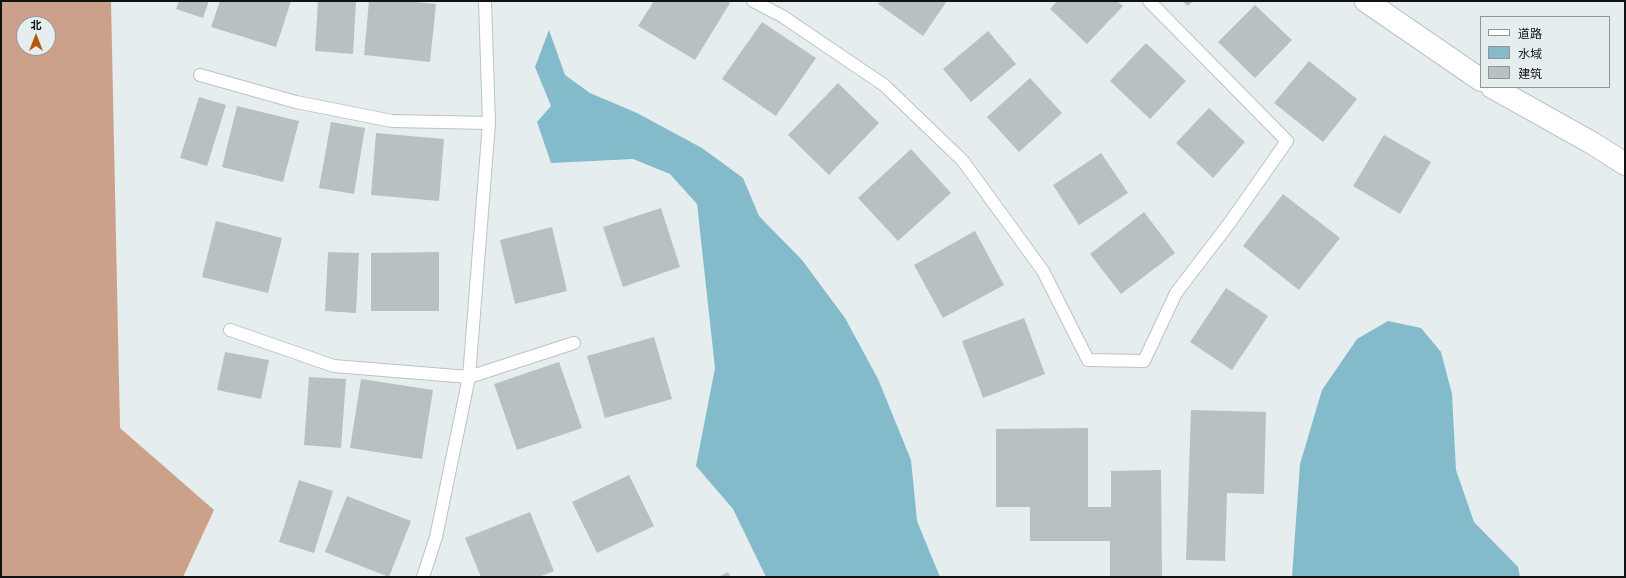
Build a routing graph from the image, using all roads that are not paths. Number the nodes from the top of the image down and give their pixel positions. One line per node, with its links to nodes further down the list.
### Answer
1 (485, 1): 8 (lane)
2 (753, 1): 3 (lane)
3 (1149, 1)
4 (1366, 1): 6 (street)
5 (200, 75): 8 (lane)
6 (1480, 79)
7 (1494, 88): 9 (street)
8 (489, 123): 12 (lane)
9 (1625, 164)
10 (230, 330): 12 (lane)
11 (574, 343): 12 (lane)
12 (469, 377): 13 (lane)
13 (422, 577)

